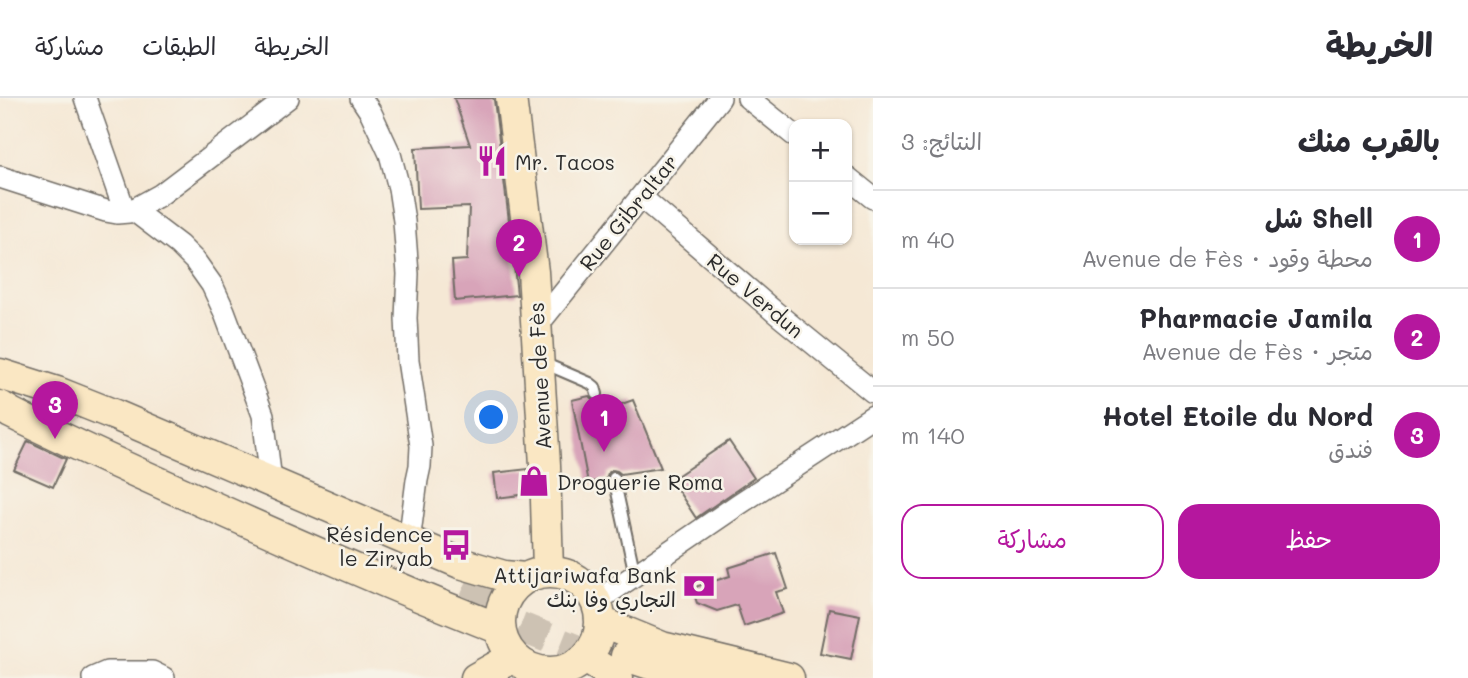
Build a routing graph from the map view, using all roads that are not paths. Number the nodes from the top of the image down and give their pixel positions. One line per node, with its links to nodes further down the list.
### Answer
1 (85, 98): 12 (street)
2 (288, 98): 12 (street)
3 (361, 98): 23 (street)
4 (511, 98): 13 (main road, Avenue de Fès)
5 (720, 98): 10 (street, Rue Gibraltar)
6 (748, 98): 7 (street)
7 (789, 131)
8 (0, 177): 12 (street)
9 (852, 181): 11 (street)
10 (641, 197): 13 (street, Rue Gibraltar); 16 (street, Rue Verdun)
11 (873, 198)
12 (129, 211): 22 (street)
13 (537, 326): 14 (main road, Avenue de Fès)
14 (538, 361): 17 (lane); 24 (main road, Avenue de Fès)
15 (0, 376): 18 (main road); 22 (main road)
16 (873, 393)
17 (597, 394)
18 (0, 398)
19 (0, 406): 27 (main road)
20 (873, 416): 25 (street)
21 (614, 478): 25 (lane)
22 (271, 481): 23 (main road)
23 (409, 542): 24 (main road)
24 (536, 575): 26 (main road); 27 (main road)
25 (635, 575): 26 (street)
26 (599, 611): 29 (main road); 35 (main road)
27 (500, 629): 28 (main road)
28 (513, 657): 29 (main road); 33 (main road)
29 (572, 670): 30 (main road)
30 (631, 671): 34 (main road)
31 (100, 675): 32 (street)
32 (164, 678)
33 (476, 678)
34 (705, 678)
35 (789, 678)

